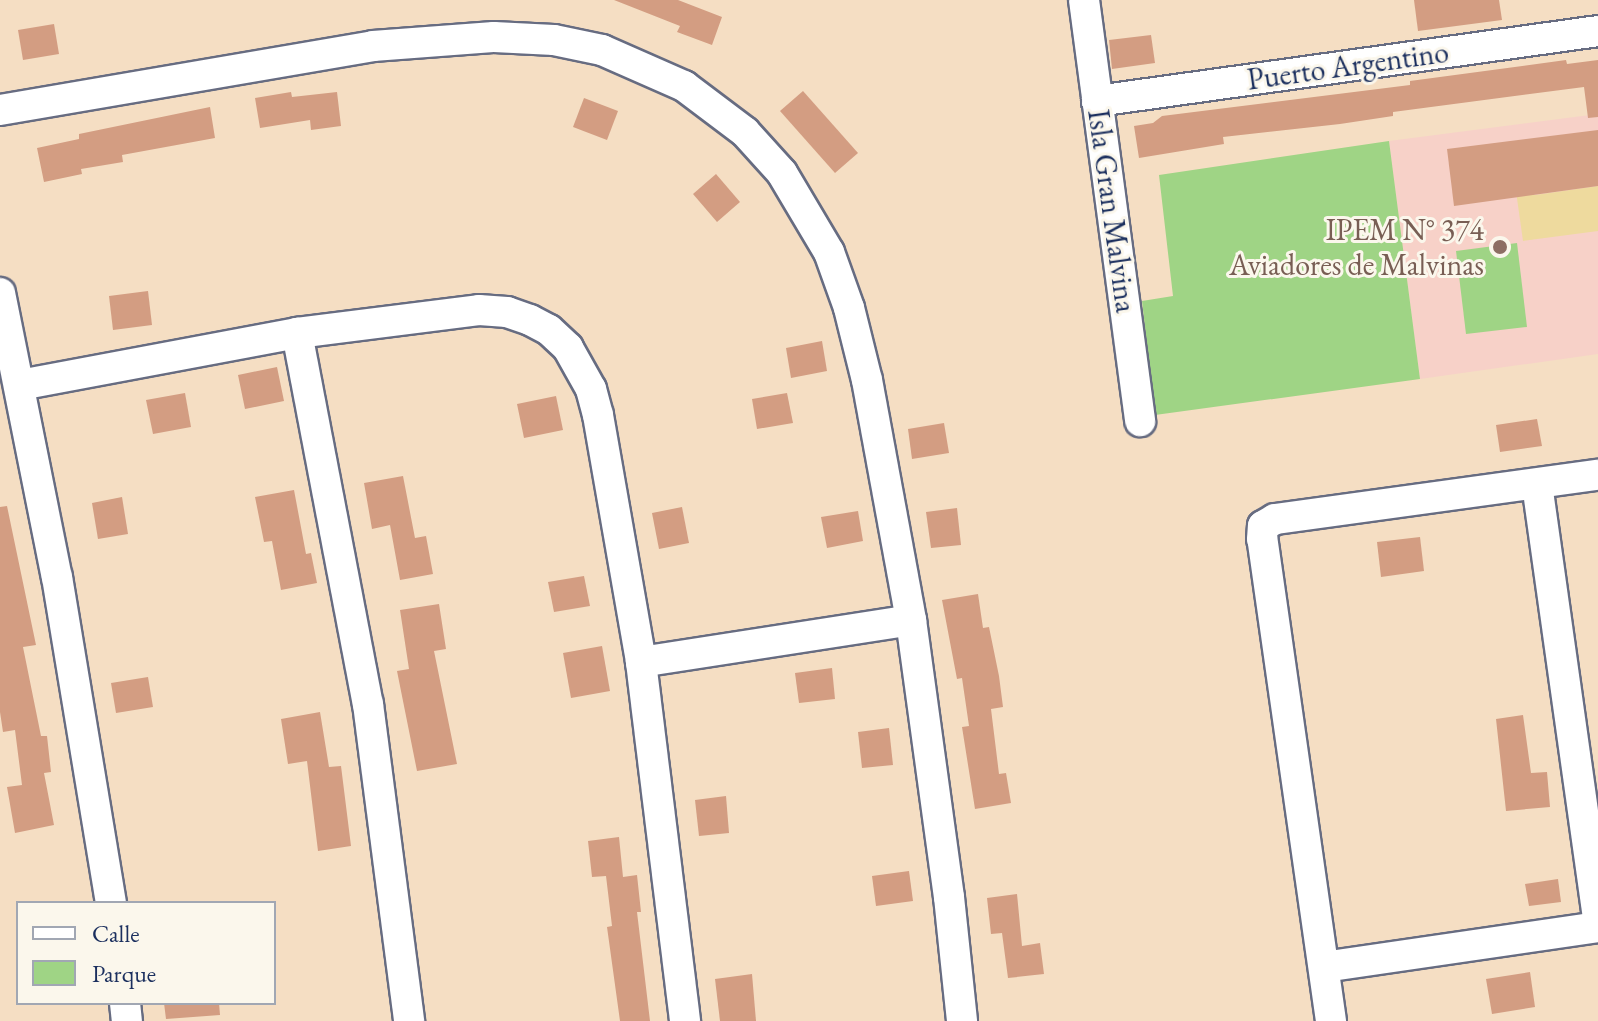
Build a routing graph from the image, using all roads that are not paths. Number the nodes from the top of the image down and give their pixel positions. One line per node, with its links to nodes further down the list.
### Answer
1 (1084, 0): 3 (street, Isla Gran Malvina)
2 (1598, 31): 3 (street, Puerto Argentino)
3 (1097, 101): 8 (street, Isla Gran Malvina)
4 (0, 110): 11 (street)
5 (0, 293): 7 (street)
6 (297, 333): 7 (street); 12 (street); 17 (street)
7 (20, 385): 13 (street)
8 (1140, 421)
9 (1598, 475): 10 (street)
10 (1537, 484): 14 (street); 16 (street)
11 (911, 620): 12 (street); 19 (street)
12 (641, 662): 18 (street)
13 (111, 901)
14 (1598, 916)
15 (1598, 927): 16 (street)
16 (1324, 967): 20 (street)
17 (409, 1021)
18 (685, 1021)
19 (962, 1021)
20 (1331, 1021)

